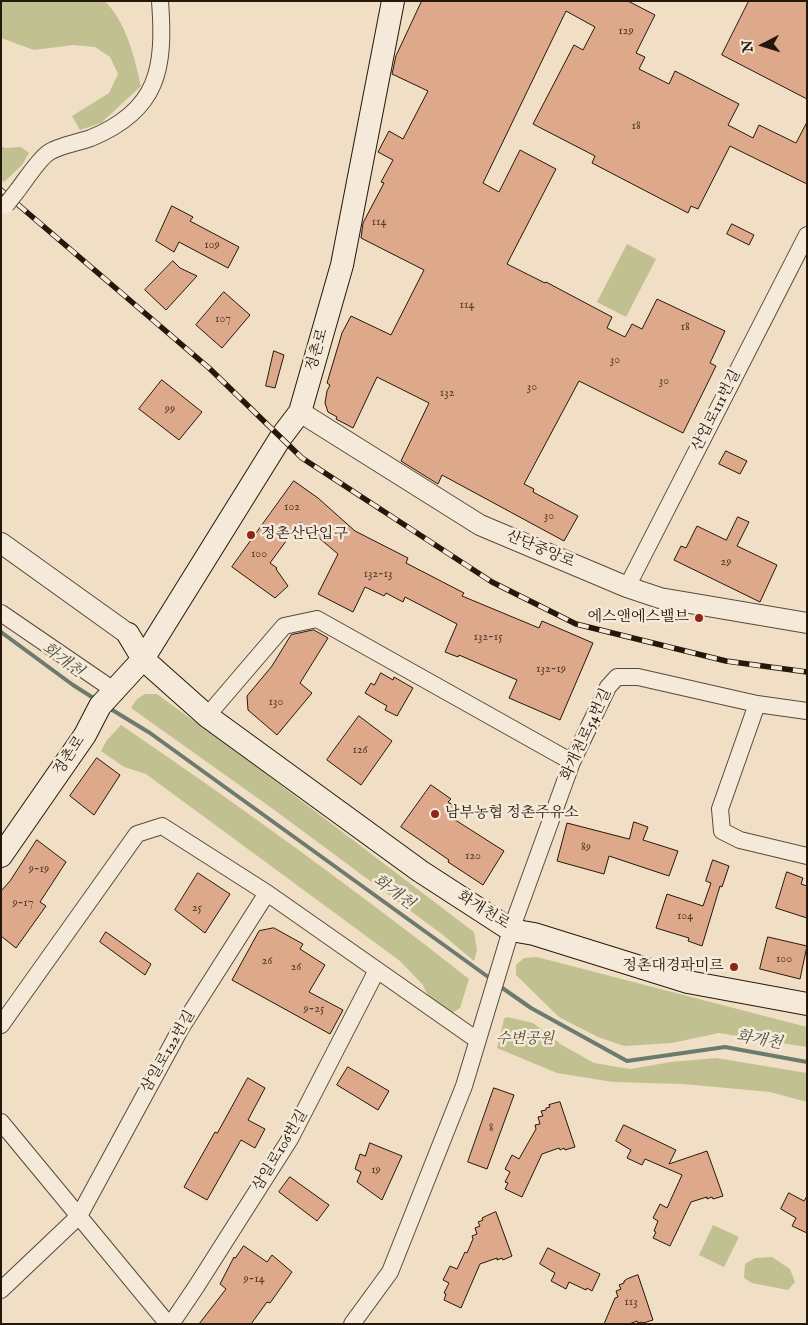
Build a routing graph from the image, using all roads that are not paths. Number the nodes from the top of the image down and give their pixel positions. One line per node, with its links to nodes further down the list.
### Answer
1 (160, 1): 3 (street, bridge)
2 (393, 1): 5 (main road, 정촌로)
3 (3, 207)
4 (807, 235): 7 (street, 산업로111번길)
5 (300, 412): 7 (street, 산단중앙로); 11 (main road, 정촌로)
6 (1, 543): 10 (street)
7 (627, 587): 9 (street, 산단중앙로)
8 (1, 613): 12 (street)
9 (807, 623)
10 (128, 634): 11 (main road)
11 (143, 659): 12 (main road, 정촌로); 15 (main road, 화개천로)
12 (108, 697): 17 (main road, 정촌로)
13 (757, 704): 14 (street, 화개천로54번길); 16 (street, 화개천로54번길); 18 (street)
14 (807, 711)
15 (208, 716): 16 (street); 20 (main road, 화개천로)
16 (572, 762): 20 (street, 화개천로54번길)
17 (1, 856)
18 (807, 856)
19 (268, 892): 21 (street); 23 (street); 26 (street, 삼일로122번길)
20 (509, 936): 22 (main road, 화개천로); 24 (street, 화개천로54번길)
21 (377, 970): 24 (street); 28 (street, 삼일로106번길)
22 (807, 1004)
23 (1, 1025)
24 (477, 1040): 29 (street)
25 (1, 1122): 26 (street)
26 (79, 1216): 27 (street, 삼일로122번길); 28 (street)
27 (1, 1290)
28 (169, 1324)
29 (352, 1324)

